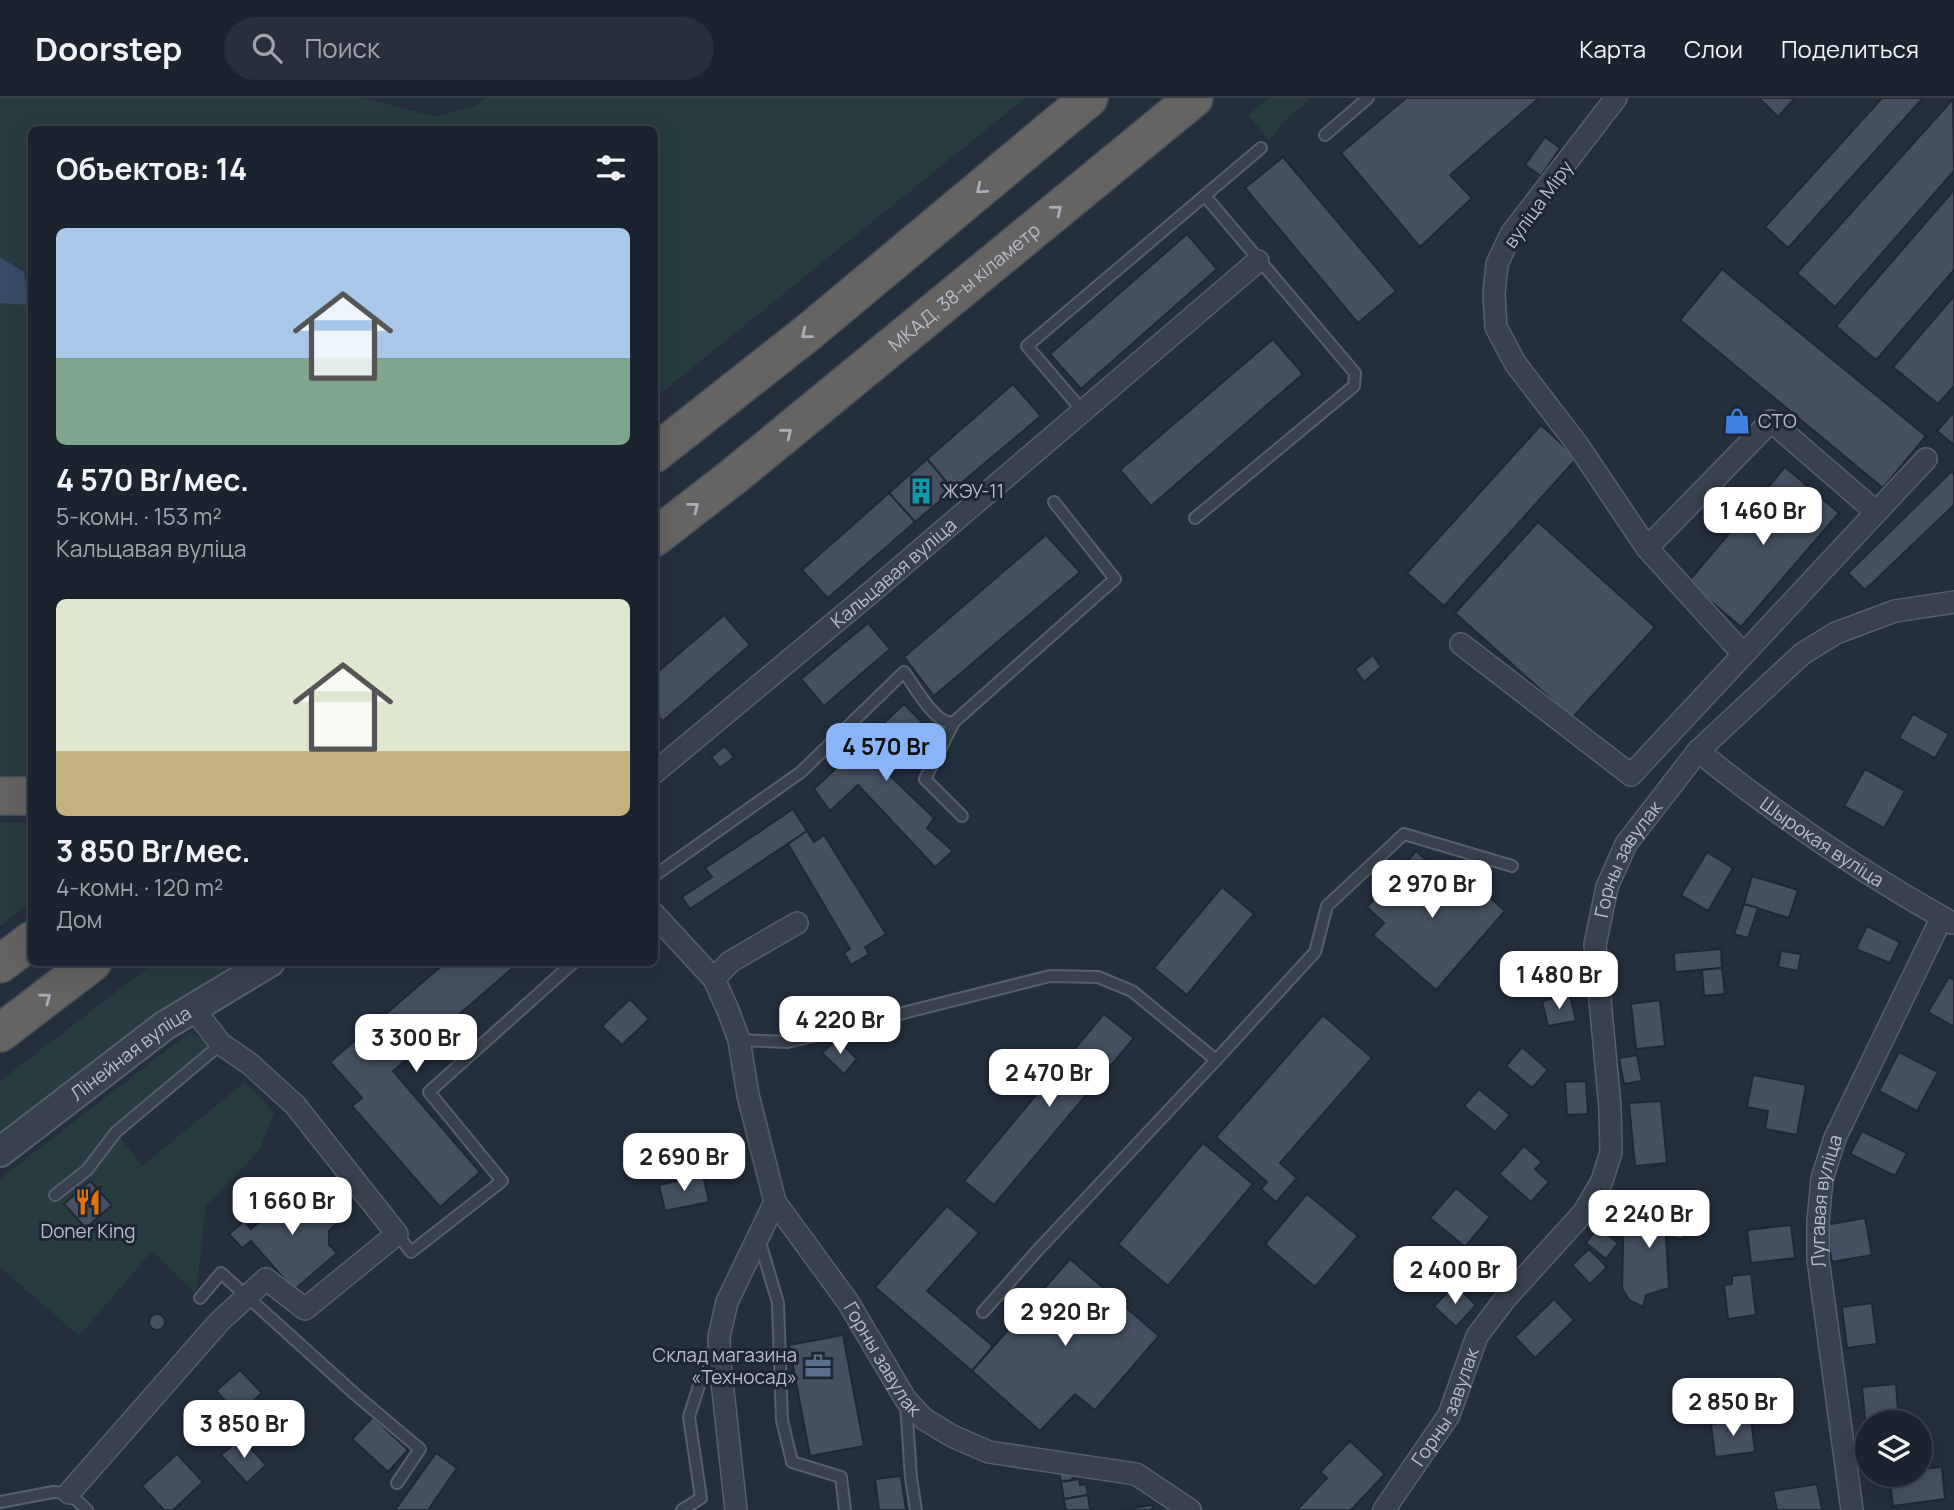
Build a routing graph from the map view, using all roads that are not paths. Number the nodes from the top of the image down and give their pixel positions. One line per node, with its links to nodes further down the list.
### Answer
1 (1090, 98): 10 (highway, one-way to 10)
2 (1194, 98): 15 (highway, МКАД, 38-ы кіламетр, one-way to 2)
3 (1368, 98): 5 (lane)
4 (1616, 98): 16 (street, вуліца Міру)
5 (1325, 135)
6 (1261, 148): 7 (lane)
7 (1205, 196): 8 (lane); 9 (lane)
8 (1258, 261): 9 (street, Кальцавая вуліца); 14 (lane)
9 (1081, 410): 22 (street, Кальцавая вуліца)
10 (658, 451)
11 (1926, 459): 13 (street)
12 (1054, 502): 20 (lane)
13 (1876, 512): 16 (street); 19 (street)
14 (1195, 517)
15 (658, 535)
16 (1647, 548): 19 (street, вуліца Міру)
17 (1954, 602): 21 (street, Горны завулак)
18 (1461, 644): 19 (street)
19 (1743, 654)
20 (954, 722): 25 (lane); 27 (lane)
21 (1698, 751): 29 (street, Шырокая вуліца); 61 (street, Горны завулак)
22 (658, 770)
23 (0, 796): 24 (highway)
24 (28, 796)
25 (962, 816)
26 (1512, 866): 41 (lane)
27 (658, 873)
28 (658, 918): 36 (street, Горны завулак)
29 (1948, 921): 62 (street, Лугавая вуліца)
30 (797, 923): 36 (street)
31 (28, 943): 32 (highway)
32 (0, 964)
33 (88, 966): 38 (highway, one-way to 33)
34 (263, 966): 37 (street, Лінейная вуліца)
35 (570, 966): 45 (lane)
36 (714, 979): 39 (street, Горны завулак)
37 (193, 1008): 40 (street); 42 (street, Лінейная вуліца)
38 (0, 1033)
39 (739, 1040): 41 (lane); 44 (street, Горны завулак)
40 (221, 1044): 43 (lane); 45 (street)
41 (1216, 1060): 49 (lane)
42 (0, 1152)
43 (55, 1195)
44 (775, 1202): 46 (street); 51 (street, Горны завулак)
45 (397, 1234): 47 (street)
46 (759, 1239): 50 (street); 58 (lane)
47 (247, 1296): 48 (lane); 52 (lane); 53 (street)
48 (200, 1298)
49 (983, 1312)
50 (719, 1352): 56 (lane); 57 (street)
51 (906, 1400): 59 (lane); 60 (street, Горны завулак)
52 (397, 1483)
53 (69, 1493): 54 (lane); 55 (lane)
54 (0, 1502)
55 (87, 1510)
56 (682, 1510)
57 (736, 1510)
58 (845, 1510)
59 (916, 1510)
60 (1190, 1510)
61 (1384, 1510)
62 (1852, 1510)

